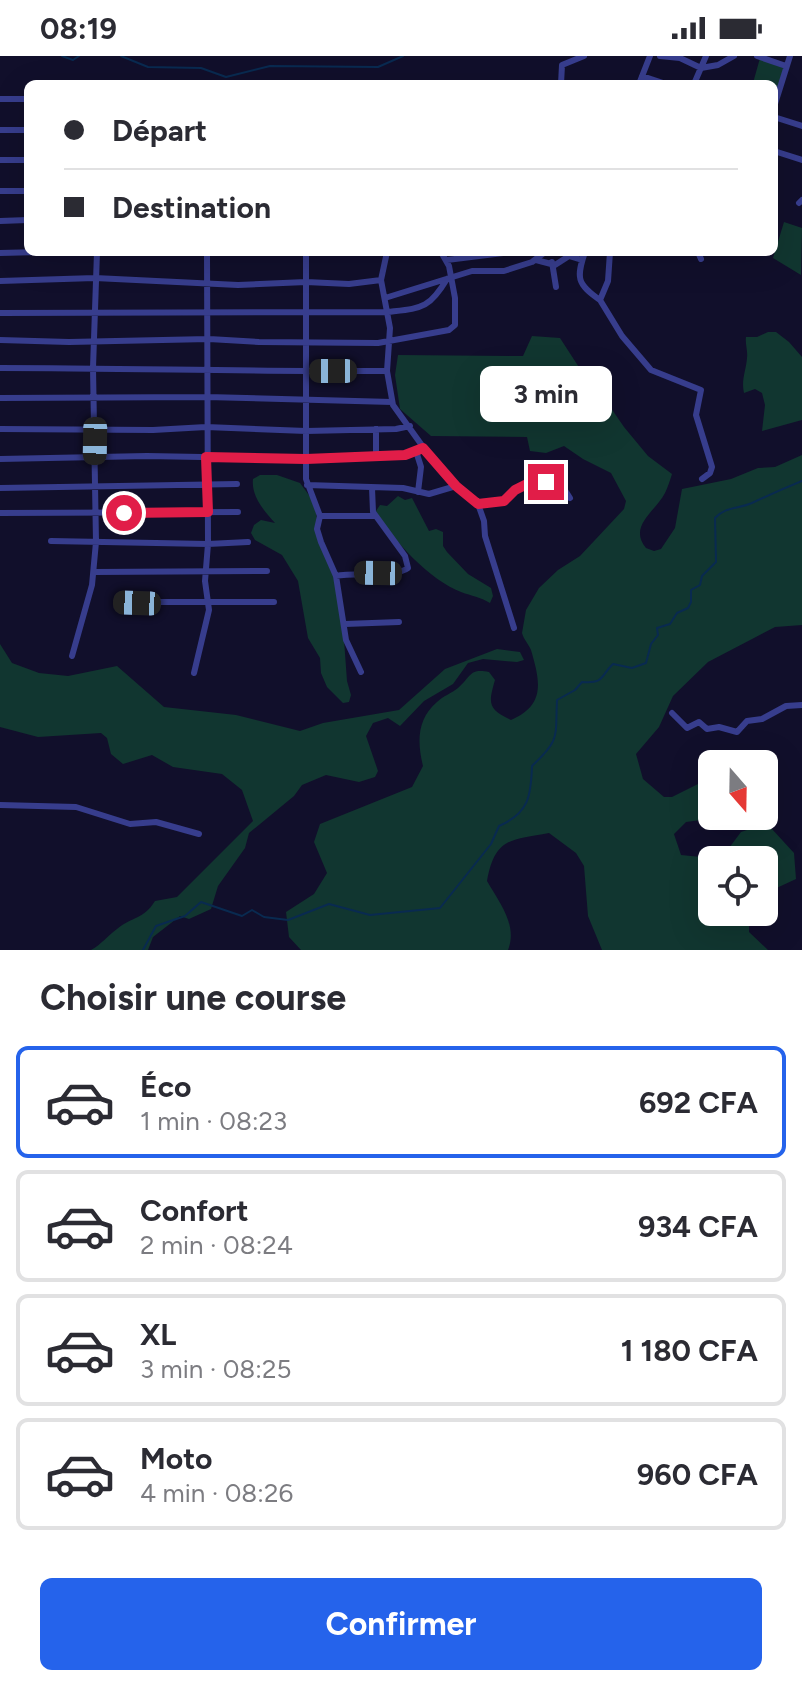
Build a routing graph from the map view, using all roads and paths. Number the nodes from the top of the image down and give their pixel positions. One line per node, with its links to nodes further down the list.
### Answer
1 (584, 56): 10 (street)
2 (650, 56): 11 (street)
3 (660, 56): 9 (street)
4 (706, 56): 9 (street)
5 (734, 56): 9 (street)
6 (757, 56): 8 (street)
7 (790, 56): 8 (street)
8 (786, 66): 13 (street)
9 (701, 68): 12 (street)
10 (561, 80)
11 (640, 80)
12 (696, 80)
13 (778, 93)
14 (0, 99): 15 (street)
15 (24, 99)
16 (778, 118): 17 (street)
17 (802, 126)
18 (0, 130): 19 (street)
19 (24, 130)
20 (778, 152): 23 (street)
21 (0, 160): 22 (street)
22 (24, 160)
23 (802, 160)
24 (0, 191): 25 (street)
25 (24, 191)
26 (24, 220): 27 (street)
27 (0, 221)
28 (24, 252): 29 (street)
29 (0, 253)
30 (97, 256): 47 (street)
31 (207, 256): 52 (street)
32 (306, 256): 51 (street)
33 (386, 256): 49 (street)
34 (443, 256): 43 (street)
35 (478, 256): 43 (street)
36 (503, 256): 45 (street)
37 (540, 256): 41 (street)
38 (569, 256): 42 (street); 44 (street); 46 (street)
39 (584, 256): 42 (street)
40 (610, 256): 55 (street)
41 (536, 260): 44 (street); 45 (street)
42 (582, 260): 46 (street)
43 (446, 261): 48 (street)
44 (552, 262): 53 (street)
45 (504, 271): 48 (street)
46 (578, 272): 55 (street)
47 (95, 278): 50 (street); 52 (street); 56 (street)
48 (449, 278): 54 (street); 58 (street); 63 (street)
49 (381, 280): 51 (street); 54 (street)
50 (0, 281)
51 (306, 282): 52 (street); 60 (street)
52 (208, 285): 57 (street)
53 (556, 287)
54 (385, 298): 58 (street)
55 (600, 300): 88 (street)
56 (95, 312): 57 (street); 59 (street); 64 (street)
57 (208, 312): 60 (street); 61 (street)
58 (388, 312): 60 (street); 63 (street)
59 (0, 313)
60 (306, 313): 65 (street)
61 (209, 339): 64 (street); 65 (street); 68 (street)
62 (0, 340): 64 (street)
63 (391, 341): 65 (street); 70 (street)
64 (94, 342): 67 (street)
65 (306, 343): 69 (street)
66 (0, 368): 67 (street)
67 (93, 368): 68 (street); 73 (street)
68 (207, 368): 69 (street); 71 (street)
69 (306, 371): 70 (street); 74 (street)
70 (387, 371): 75 (street)
71 (207, 397): 73 (street); 74 (street); 77 (street)
72 (0, 398): 73 (street)
73 (94, 399): 78 (street)
74 (306, 400): 75 (street); 81 (street)
75 (392, 402): 76 (street)
76 (410, 426): 80 (street); 82 (street)
77 (206, 427): 78 (street); 81 (street); 84 (street)
78 (94, 428): 79 (street); 85 (street)
79 (0, 429)
80 (376, 429): 81 (street); 83 (street)
81 (306, 431): 87 (street)
82 (420, 449): 83 (street); 93 (street); 96 (street)
83 (376, 456): 87 (street)
84 (206, 457): 85 (street); 87 (street); 90 (street)
85 (95, 458): 86 (street); 92 (street)
86 (0, 459)
87 (306, 459): 91 (street)
88 (702, 479)
89 (237, 484): 90 (street)
90 (207, 485): 92 (street); 99 (street)
91 (307, 485): 95 (street); 103 (street)
92 (96, 486): 94 (street); 102 (street)
93 (456, 486): 96 (street); 98 (street)
94 (0, 488)
95 (372, 488): 96 (street); 104 (street)
96 (418, 492)
97 (570, 498): 98 (street)
98 (478, 504): 118 (street)
99 (208, 512): 100 (street); 102 (street); 108 (street)
100 (238, 512)
101 (0, 513): 102 (street)
102 (95, 514): 106 (street)
103 (320, 516): 104 (street); 112 (street)
104 (375, 516): 112 (street)
105 (51, 541): 106 (street)
106 (96, 542): 108 (street); 111 (street)
107 (248, 542): 108 (street)
108 (208, 544): 109 (street)
109 (206, 571): 110 (street); 111 (street); 114 (street)
110 (267, 571)
111 (94, 572): 119 (street)
112 (336, 576): 117 (street)
113 (120, 602): 114 (street)
114 (207, 602): 115 (street); 121 (street)
115 (274, 602)
116 (399, 622): 117 (street)
117 (345, 624): 120 (street)
118 (514, 628)
119 (72, 656)
120 (361, 672)
121 (194, 673)
122 (802, 705): 123 (street)
123 (672, 713)
124 (0, 805): 125 (street)
125 (199, 834)

